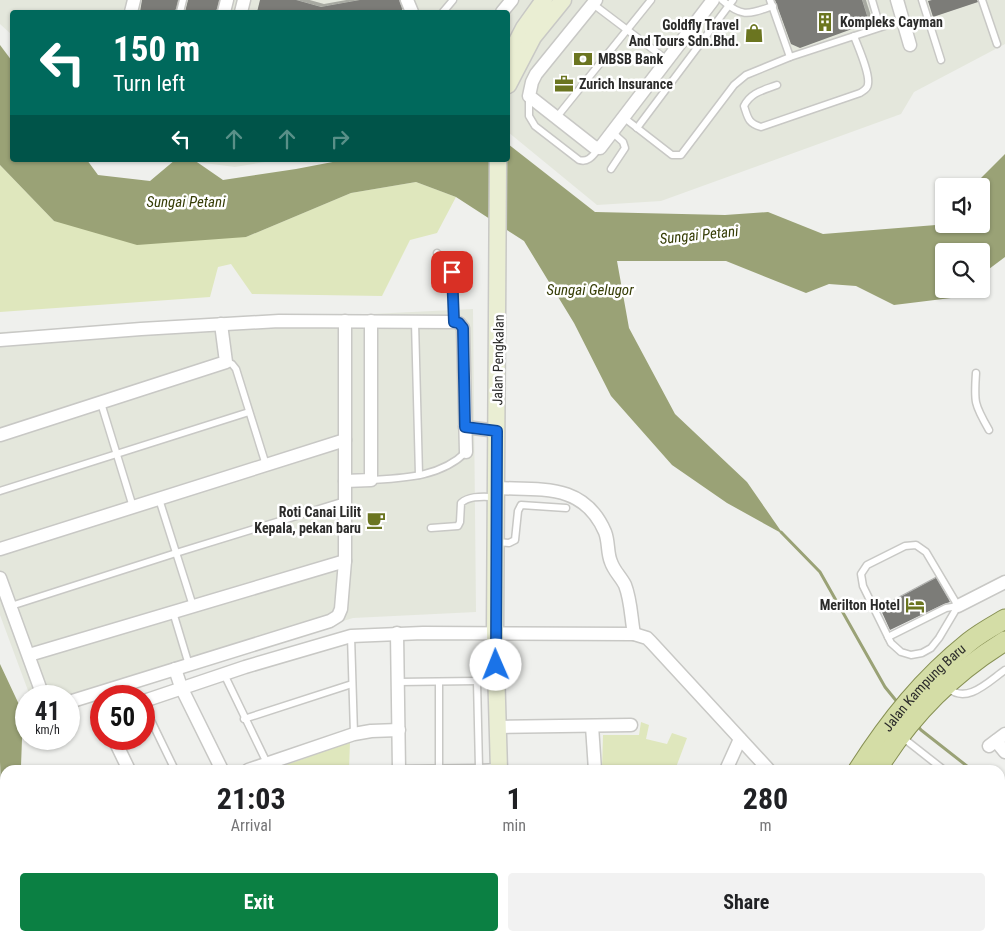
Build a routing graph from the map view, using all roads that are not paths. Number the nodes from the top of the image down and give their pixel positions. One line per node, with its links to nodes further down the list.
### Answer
1 (453, 0): 16 (lane)
2 (512, 0): 17 (street)
3 (544, 0): 24 (main road)
4 (563, 0): 28 (main road)
5 (651, 0): 20 (lane)
6 (713, 0): 26 (street)
7 (722, 0): 15 (lane)
8 (734, 0): 15 (lane)
9 (872, 0): 19 (lane)
10 (897, 0): 18 (street)
11 (922, 0): 27 (lane)
12 (982, 0): 22 (lane)
13 (594, 2): 20 (lane); 30 (street)
14 (772, 3): 15 (lane); 25 (lane)
15 (729, 6): 33 (lane)
16 (445, 10)
17 (504, 10)
18 (903, 20): 19 (lane); 23 (street)
19 (880, 27): 21 (lane)
20 (627, 30): 26 (lane); 32 (lane)
21 (854, 36): 25 (lane); 29 (lane)
22 (997, 44)
23 (910, 45)
24 (510, 55)
25 (790, 57): 33 (lane)
26 (667, 60): 31 (street)
27 (941, 60)
28 (510, 81)
29 (777, 85)
30 (529, 96): 32 (street); 35 (lane)
31 (624, 117): 33 (lane); 34 (street)
32 (556, 118): 35 (street)
33 (636, 128)
34 (612, 132): 35 (street); 37 (lane)
35 (600, 148)
36 (498, 162): 51 (main road, Jalan Pengkalan)
37 (610, 169)
38 (436, 253): 42 (lane)
39 (344, 321): 40 (street); 43 (street); 53 (street)
40 (371, 321): 41 (street); 58 (street)
41 (414, 321): 42 (street); 57 (lane)
42 (454, 322): 49 (street)
43 (221, 324): 44 (street); 45 (street)
44 (0, 340)
45 (226, 362): 47 (street); 48 (lane)
46 (976, 373): 50 (lane)
47 (101, 403): 52 (street); 55 (lane)
48 (249, 412): 55 (lane); 56 (lane)
49 (465, 427): 51 (street); 54 (street)
50 (990, 430)
51 (497, 431): 61 (main road, Jalan Pengkalan)
52 (0, 435)
53 (345, 440): 56 (street); 59 (street)
54 (466, 452): 57 (lane)
55 (117, 454): 60 (lane); 64 (lane)
56 (266, 465): 62 (street)
57 (419, 475): 58 (lane)
58 (371, 480): 59 (street)
59 (345, 481): 63 (street)
60 (0, 491)
61 (496, 492): 66 (lane); 67 (main road, Jalan Pengkalan); 81 (street)
62 (159, 499): 64 (street); 69 (lane)
63 (345, 501): 69 (lane); 70 (street)
64 (133, 507): 68 (street)
65 (566, 508): 67 (lane)
66 (431, 528)
67 (496, 542): 80 (main road, Jalan Pengkalan)
68 (0, 550)
69 (176, 553): 73 (lane); 74 (lane)
70 (345, 561): 74 (street); 87 (street)
71 (0, 578): 73 (street)
72 (1005, 582): 75 (street)
73 (11, 606): 86 (street)
74 (193, 606): 76 (street)
75 (958, 606): 83 (lane); 83 (lane); 83 (lane)
76 (173, 612): 86 (street); 87 (lane)
77 (1005, 619): 85 (main road, Jalan Kampung Baru)
78 (1005, 628): 85 (main road)
79 (397, 633): 80 (street); 82 (street); 93 (street)
80 (495, 633): 81 (street); 92 (main road, Jalan Pengkalan)
81 (634, 634): 110 (street)
82 (351, 636): 90 (street); 95 (lane)
83 (888, 637)
84 (1005, 640): 97 (main road, Jalan Kampung Baru)
85 (971, 641): 101 (main road, Jalan Kampung Baru)
86 (29, 655): 96 (street)
87 (189, 665): 88 (street)
88 (175, 669): 98 (street); 100 (street)
89 (1005, 670): 97 (lane)
90 (224, 674): 98 (street); 102 (lane)
91 (477, 681): 92 (lane); 94 (lane); 121 (lane)
92 (496, 681): 105 (main road, Jalan Pengkalan)
93 (398, 682): 94 (lane); 107 (street)
94 (439, 682): 120 (lane)
95 (352, 684): 102 (lane); 108 (lane)
96 (39, 685)
97 (945, 685): 101 (main road, Jalan Kampung Baru)
98 (182, 687): 99 (street); 117 (street)
99 (155, 697)
100 (80, 699)
101 (918, 701): 109 (main road, Jalan Kampung Baru)
102 (244, 719): 114 (lane)
103 (631, 725): 104 (street)
104 (592, 726): 105 (street); 123 (street)
105 (498, 727): 122 (main road, Jalan Pengkalan)
106 (155, 729): 116 (lane)
107 (399, 730): 108 (street); 119 (street)
108 (354, 734): 114 (street)
109 (902, 735): 126 (main road, Jalan Kampung Baru); 127 (main road, Jalan Kampung Baru); 128 (lane)
110 (740, 739): 124 (street); 125 (street)
111 (997, 740): 113 (street)
112 (119, 750): 115 (street)
113 (1005, 752)
114 (266, 763): 118 (street)
115 (127, 765)
116 (173, 765)
117 (220, 765)
118 (261, 765)
119 (399, 765)
120 (439, 765)
121 (479, 765)
122 (499, 765)
123 (594, 765)
124 (728, 765)
125 (764, 765)
126 (864, 765)
127 (881, 765)
128 (938, 765)

